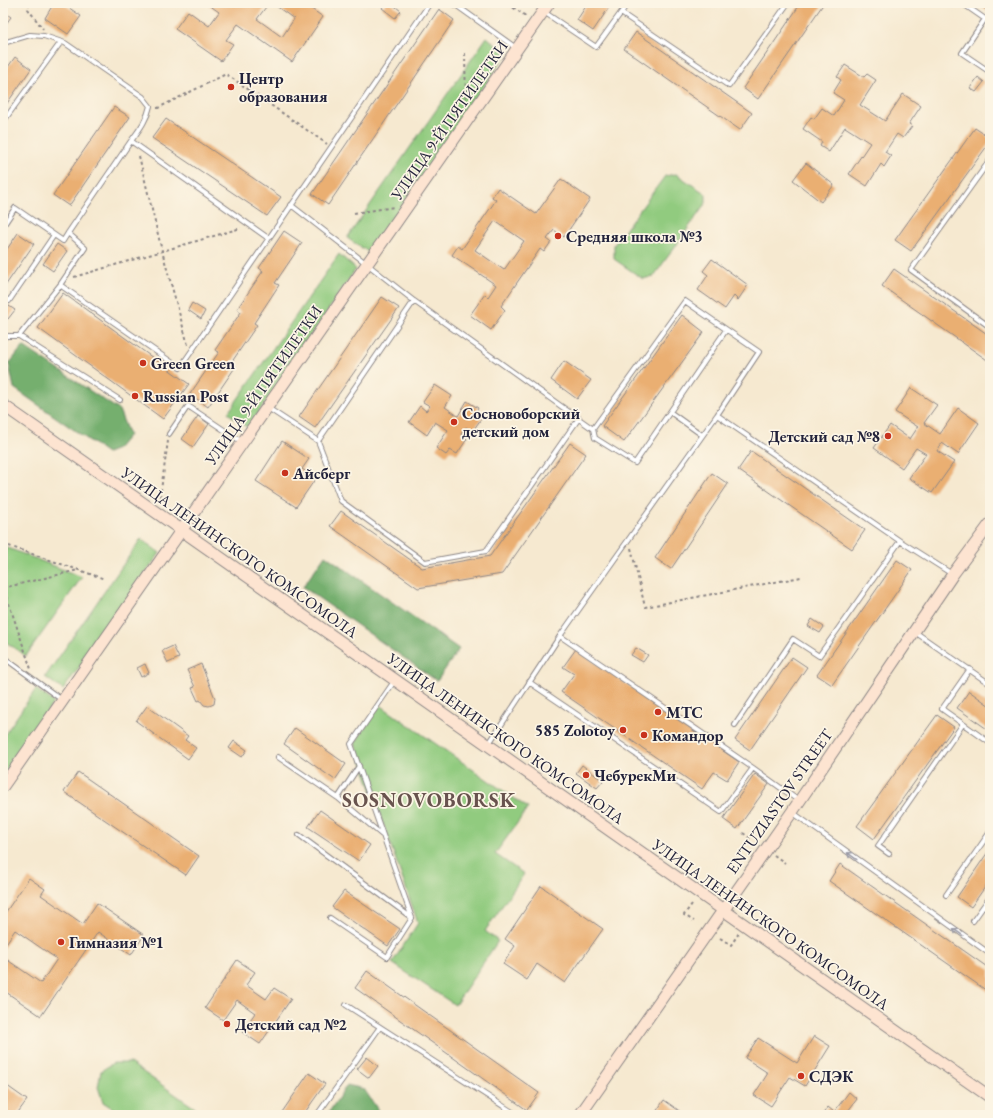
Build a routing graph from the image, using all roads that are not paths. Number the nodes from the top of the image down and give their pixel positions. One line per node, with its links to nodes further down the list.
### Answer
1 (430, 3): 15 (lane)
2 (453, 3): 10 (lane)
3 (628, 3): 7 (lane)
4 (788, 3): 7 (lane)
5 (962, 3): 11 (lane)
6 (546, 7): 7 (lane); 10 (street, УЛИЦА 9-Й ПЯТИЛЕТКИ)
7 (621, 13)
8 (3, 42): 9 (lane)
9 (61, 42): 12 (lane); 13 (lane)
10 (518, 49): 20 (street, УЛИЦА 9-Й ПЯТИЛЕТКИ)
11 (990, 72)
12 (3, 122)
13 (131, 141): 17 (lane); 19 (lane)
14 (990, 160): 24 (lane)
15 (291, 205): 19 (lane); 20 (lane)
16 (3, 226): 18 (lane)
17 (68, 233): 18 (lane); 21 (lane)
18 (54, 235): 22 (lane)
19 (268, 238): 21 (lane)
20 (368, 264): 23 (lane); 30 (street, УЛИЦА 9-Й ПЯТИЛЕТКИ)
21 (62, 283): 26 (lane)
22 (3, 297)
23 (414, 301): 33 (lane); 37 (lane)
24 (990, 327)
25 (726, 330): 31 (lane); 32 (lane); 34 (lane)
26 (19, 336): 27 (lane); 28 (lane)
27 (3, 340)
28 (120, 400)
29 (3, 405): 40 (street, УЛИЦА ЛЕНИНСКОГО КОМСОМОЛА)
30 (267, 407): 37 (lane); 38 (street, УЛИЦА 9-Й ПЯТИЛЕТКИ)
31 (670, 412): 34 (lane); 36 (lane)
32 (716, 415): 36 (lane); 41 (lane)
33 (579, 418): 34 (lane); 37 (lane)
34 (593, 429)
35 (169, 434): 38 (lane)
36 (702, 435): 44 (lane)
37 (318, 441)
38 (243, 442): 40 (street, УЛИЦА 9-Й ПЯТИЛЕТКИ)
39 (990, 524): 42 (street, ENTUZIASTOV STREET)
40 (181, 530): 47 (street, УЛИЦА ЛЕНИНСКОГО КОМСОМОЛА); 50 (street, УЛИЦА 9-Й ПЯТИЛЕТКИ)
41 (900, 541): 42 (lane); 52 (lane)
42 (953, 574): 43 (street, ENTUZIASTOV STREET)
43 (914, 631): 46 (lane); 60 (street, ENTUZIASTOV STREET)
44 (560, 636): 48 (lane); 57 (lane)
45 (3, 657): 50 (lane)
46 (970, 669): 49 (lane); 51 (lane)
47 (395, 680): 54 (street, УЛИЦА ЛЕНИНСКОГО КОМСОМОЛА); 56 (lane)
48 (529, 682): 54 (lane); 57 (lane)
49 (990, 684)
50 (62, 701): 58 (street, УЛИЦА 9-Й ПЯТИЛЕТКИ)
51 (962, 724): 53 (lane); 65 (lane)
52 (735, 725)
53 (990, 743)
54 (488, 745): 68 (street, УЛИЦА ЛЕНИНСКОГО КОМСОМОЛА)
55 (278, 758): 59 (lane)
56 (358, 766): 59 (lane); 64 (lane)
57 (753, 768): 60 (lane)
58 (3, 786)
59 (338, 798): 64 (lane)
60 (799, 801): 61 (street, ENTUZIASTOV STREET)
61 (792, 812): 68 (street, ENTUZIASTOV STREET); 72 (lane, one-way to 61)
62 (990, 832): 66 (lane)
63 (299, 835): 70 (lane)
64 (382, 835): 70 (lane)
65 (888, 854)
66 (946, 896)
67 (990, 897): 71 (lane)
68 (723, 910): 75 (street, УЛИЦА ЛЕНИНСКОГО КОМСОМОЛА); 78 (street, ENTUZIASTOV STREET)
69 (330, 918): 70 (lane)
70 (412, 918)
71 (973, 921)
72 (990, 954)
73 (346, 1005): 74 (lane)
74 (380, 1026): 76 (lane); 77 (lane)
75 (990, 1097)
76 (317, 1115)
77 (517, 1115)
78 (580, 1115)

